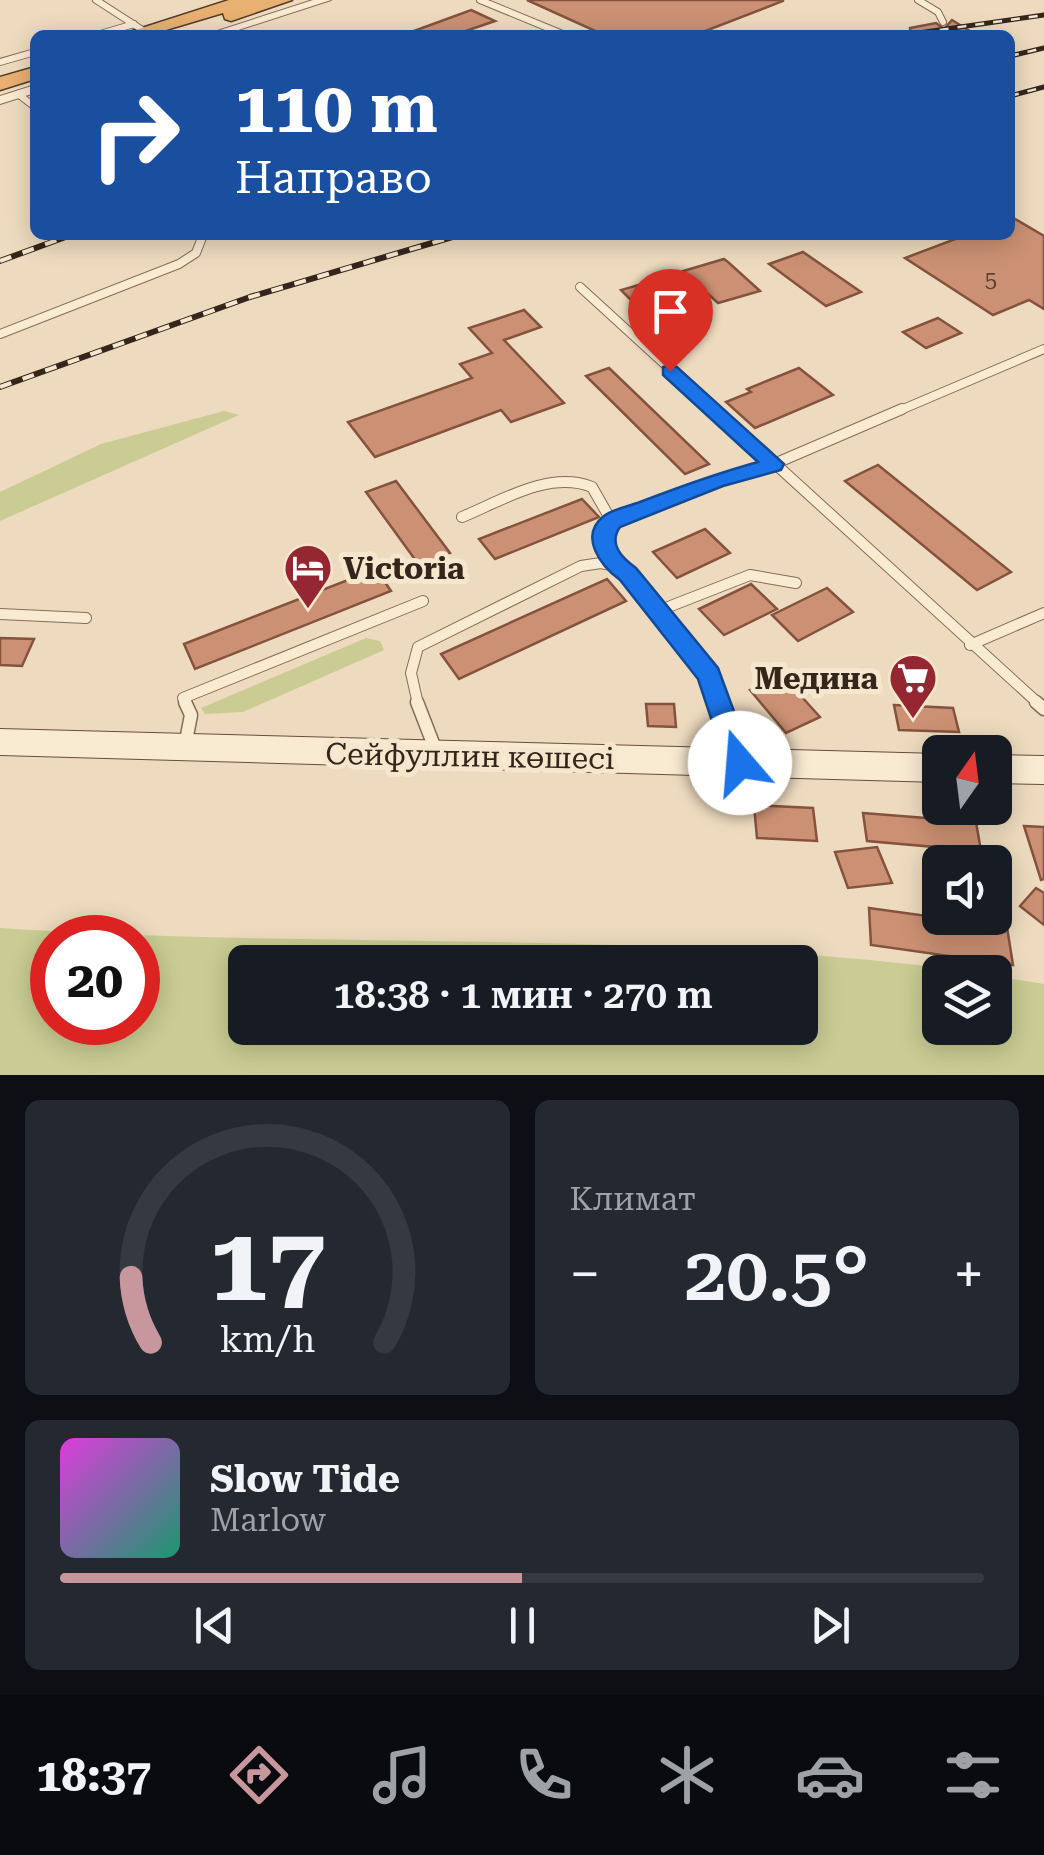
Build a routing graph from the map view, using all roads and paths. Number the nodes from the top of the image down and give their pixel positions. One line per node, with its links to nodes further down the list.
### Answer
1 (96, 0): 8 (lane)
2 (248, 0): 8 (highway)
3 (283, 0): 9 (highway)
4 (325, 0): 10 (street)
5 (918, 0): 7 (lane)
6 (485, 1): 11 (lane)
7 (943, 22)
8 (136, 30)
9 (181, 30)
10 (228, 30)
11 (553, 30)
12 (30, 53): 13 (lane)
13 (0, 62)
14 (30, 64): 15 (highway)
15 (0, 73)
16 (9, 89): 17 (street); 18 (lane)
17 (0, 100)
18 (30, 104)
19 (201, 240): 21 (lane)
20 (580, 287): 23 (lane)
21 (0, 334)
22 (1044, 349): 23 (lane)
23 (774, 464): 25 (lane); 33 (lane)
24 (462, 517): 25 (lane)
25 (612, 522): 26 (lane)
26 (616, 566): 29 (lane); 37 (lane)
27 (796, 583): 29 (lane)
28 (423, 601): 36 (lane)
29 (658, 611): 38 (lane)
30 (1044, 613): 33 (lane)
31 (0, 614): 32 (lane)
32 (86, 618)
33 (970, 645): 34 (lane)
34 (1044, 709)
35 (0, 742): 36 (main road, Сейфуллин көшесі)
36 (184, 749): 37 (main road, Сейфуллин көшесі)
37 (437, 755): 38 (main road, Сейфуллин көшесі)
38 (740, 763): 39 (main road, Сейфуллин көшесі)
39 (922, 768)
40 (1012, 769): 41 (main road)
41 (1044, 770)

